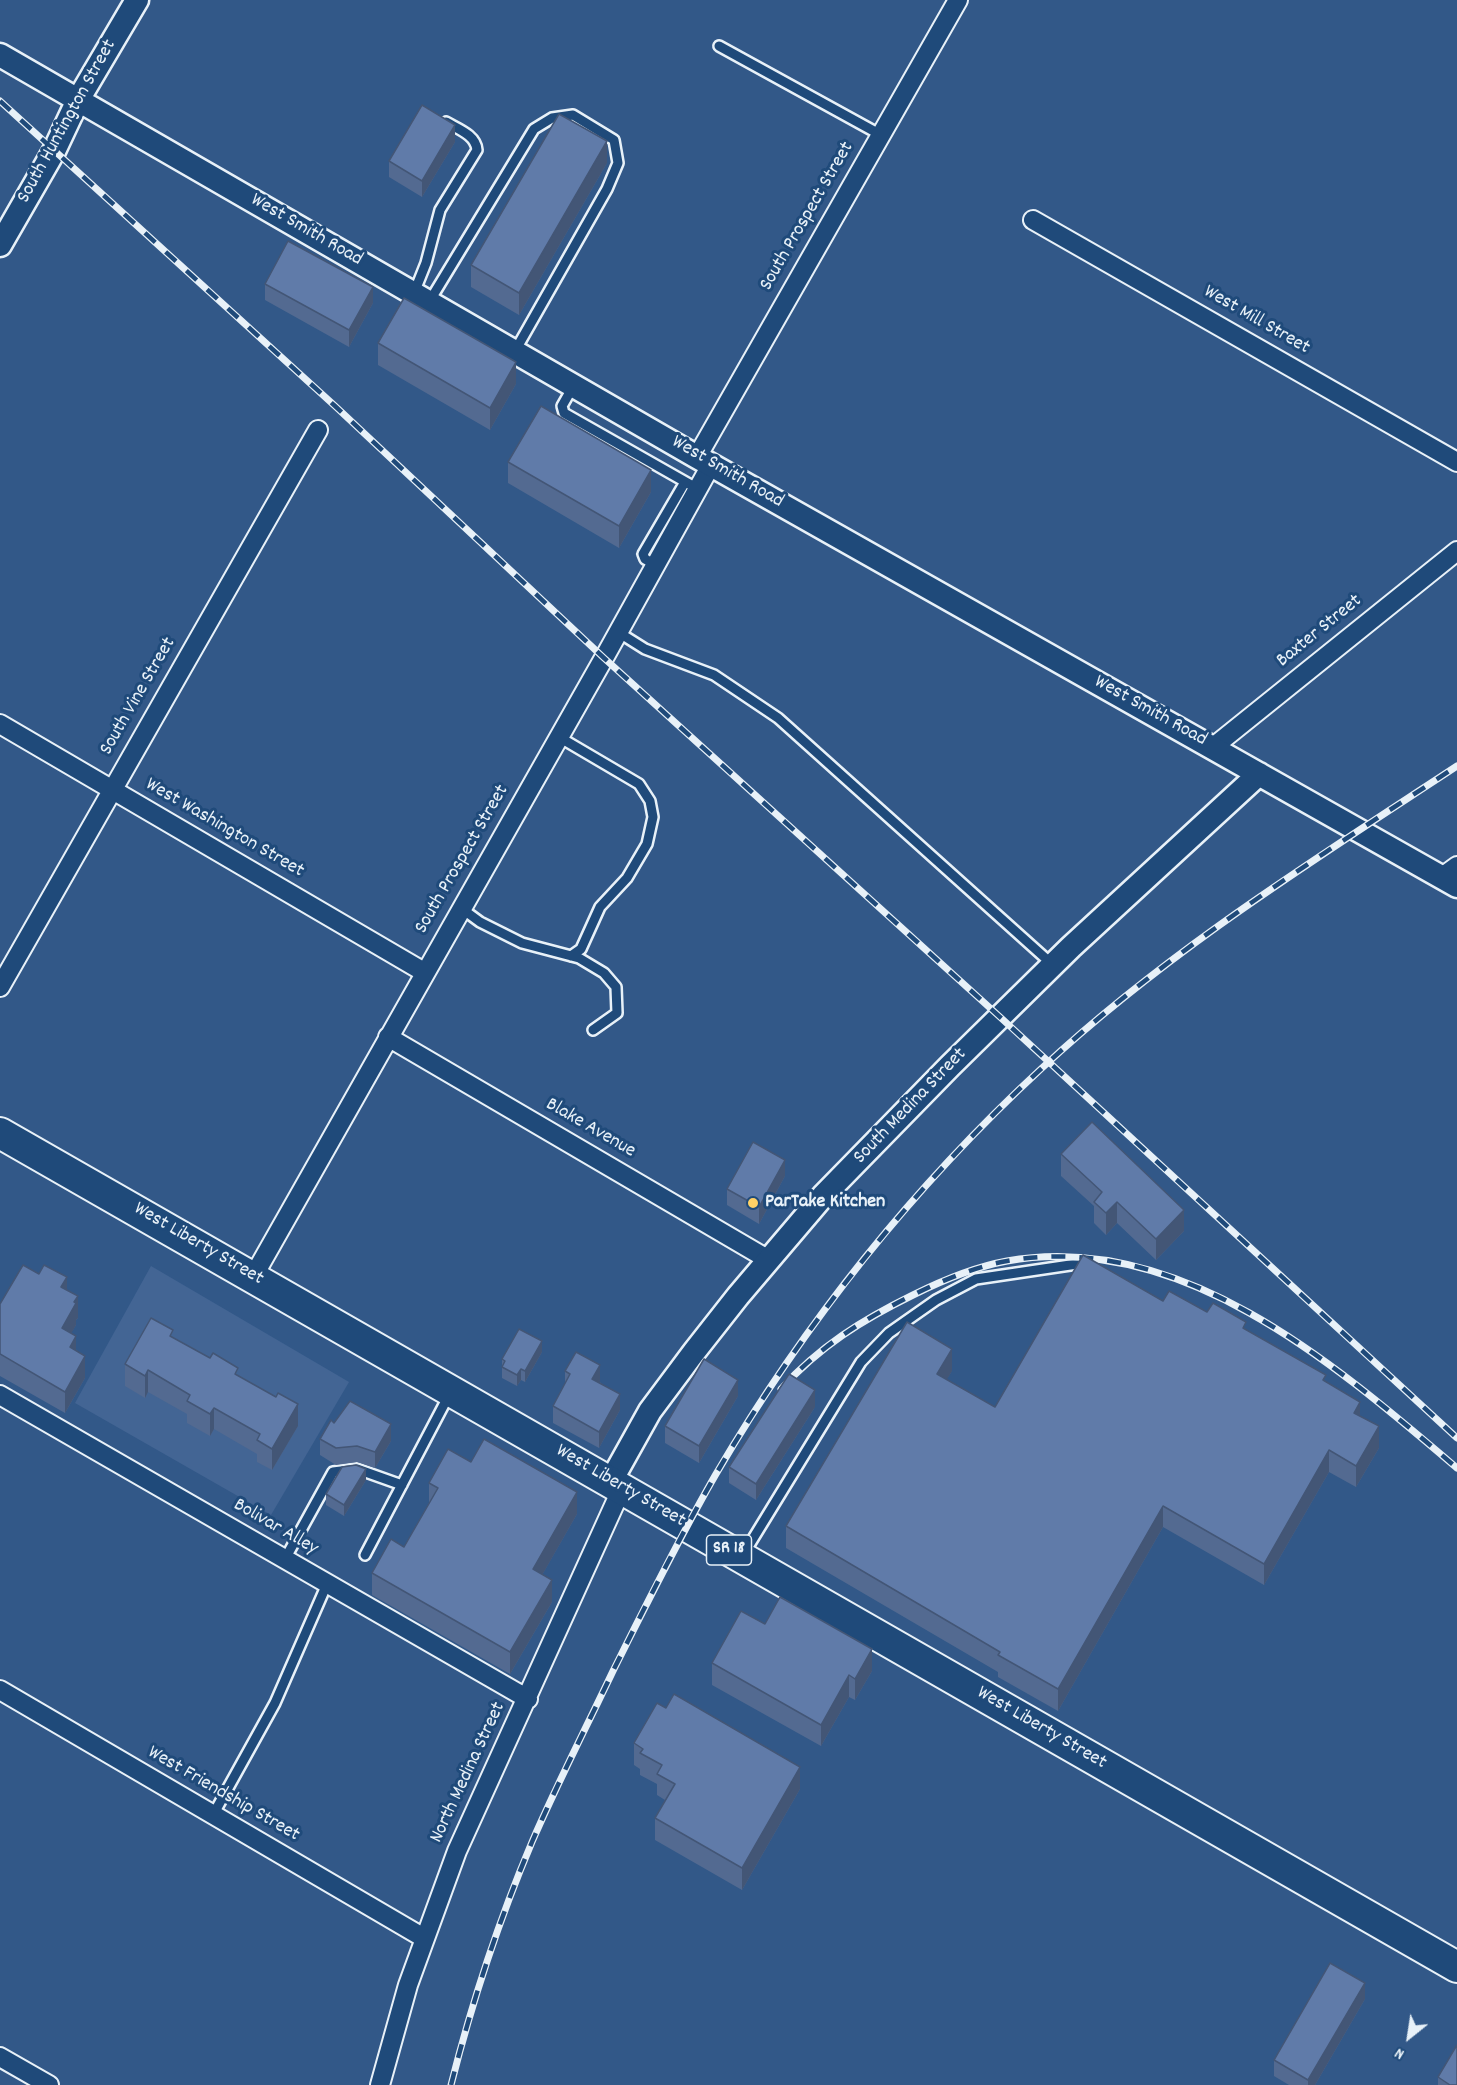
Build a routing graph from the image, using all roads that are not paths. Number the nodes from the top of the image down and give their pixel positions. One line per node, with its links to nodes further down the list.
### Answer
1 (136, 0): 5 (street, South Huntington Street)
2 (958, 0): 7 (street, South Prospect Street)
3 (719, 46): 7 (lane)
4 (0, 55): 5 (street, West Smith Road)
5 (78, 100): 9 (street, South Huntington Street); 10 (street, West Smith Road)
6 (441, 119): 10 (lane)
7 (881, 135): 14 (street, South Prospect Street)
8 (1033, 219): 15 (street, West Mill Street)
9 (0, 245)
10 (421, 297): 11 (street, West Smith Road); 11 (lane)
11 (515, 351): 12 (street, West Smith Road)
12 (574, 386): 14 (street, West Smith Road); 16 (lane)
13 (318, 430): 23 (street, South Vine Street)
14 (704, 461): 16 (street, South Prospect Street); 21 (street, West Smith Road)
15 (1457, 462)
16 (692, 486): 18 (street, South Prospect Street)
17 (1457, 551): 21 (street, Baxter Street)
18 (618, 632): 20 (street, South Prospect Street); 27 (lane)
19 (0, 724): 23 (street, West Washington Street)
20 (559, 737): 25 (street, South Prospect Street); 26 (lane)
21 (1212, 748): 22 (street, West Smith Road)
22 (1259, 774): 24 (street, West Smith Road); 27 (street, South Medina Street)
23 (112, 790): 28 (street, West Washington Street); 29 (street, South Vine Street)
24 (1452, 876)
25 (461, 908): 26 (lane); 28 (street, South Prospect Street)
26 (571, 956): 30 (lane)
27 (1053, 965): 33 (street, South Medina Street)
28 (424, 972): 31 (street, South Prospect Street)
29 (0, 987)
30 (593, 1030)
31 (388, 1036): 33 (street, Blake Avenue); 35 (street, South Prospect Street)
32 (0, 1133): 35 (highway, West Liberty Street / SR 18)
33 (769, 1260): 39 (street, South Medina Street)
34 (1077, 1264): 41 (lane)
35 (253, 1277): 36 (highway, West Liberty Street / SR 18)
36 (452, 1390): 38 (lane); 39 (highway, West Liberty Street / SR 18)
37 (0, 1395): 42 (street, Bolivar Alley)
38 (402, 1485): 40 (lane); 42 (lane)
39 (617, 1485): 41 (highway, West Liberty Street / SR 18); 45 (street, North Medina Street)
40 (365, 1555)
41 (741, 1557): 48 (highway, West Liberty Street / SR 18)
42 (285, 1559): 43 (street, Bolivar Alley)
43 (327, 1584): 45 (street, Bolivar Alley); 46 (lane)
44 (0, 1690): 46 (street, West Friendship Street)
45 (528, 1699): 47 (street, North Medina Street)
46 (213, 1815): 47 (street, West Friendship Street)
47 (424, 1938): 51 (street, North Medina Street)
48 (1457, 1967)
49 (0, 2057): 50 (street)
50 (49, 2085)
51 (380, 2085)

